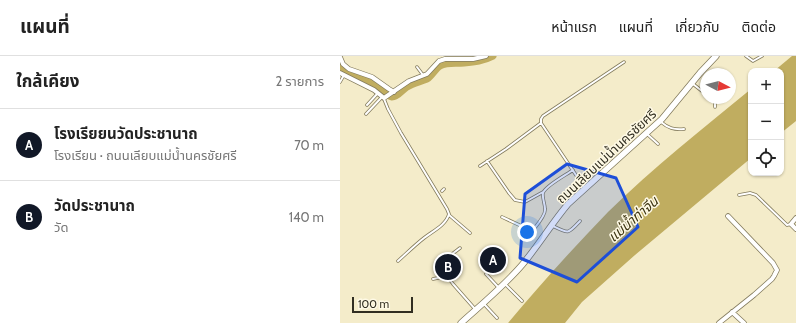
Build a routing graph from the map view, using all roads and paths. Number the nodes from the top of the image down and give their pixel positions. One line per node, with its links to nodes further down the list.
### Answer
1 (486, 56): 9 (street)
2 (716, 56): 11 (main road, ถนนเลียบแม่น้ำนครชัยศรี)
3 (746, 56): 4 (lane)
4 (762, 56)
5 (340, 57): 13 (street)
6 (624, 62): 19 (lane)
7 (418, 67): 9 (lane)
8 (342, 74): 10 (lane); 14 (street)
9 (423, 76): 13 (street)
10 (340, 82)
11 (692, 83): 12 (lane); 18 (main road, ถนนเลียบแม่น้ำนครชัยศรี)
12 (700, 89)
13 (393, 92): 15 (street)
14 (378, 93): 15 (street); 16 (lane)
15 (384, 97): 17 (lane); 29 (lane)
16 (367, 105)
17 (366, 114)
18 (660, 122): 20 (lane); 21 (main road, ถนนเลียบแม่น้ำนครชัยศรี)
19 (541, 123): 23 (lane); 25 (lane)
20 (684, 129)
21 (647, 134): 22 (lane); 26 (main road, ถนนเลียบแม่น้ำนครชัยศรี)
22 (658, 144)
23 (487, 161): 24 (lane); 27 (lane)
24 (480, 166)
25 (573, 170): 26 (lane); 27 (lane)
26 (585, 188): 35 (main road, ถนนเลียบแม่น้ำนครชัยศรี)
27 (543, 192): 31 (lane)
28 (739, 195): 34 (lane)
29 (449, 215): 37 (lane); 39 (lane)
30 (728, 216): 48 (street)
31 (502, 217)
32 (796, 218): 34 (street)
33 (580, 221): 35 (lane)
34 (791, 224): 36 (street)
35 (552, 225): 43 (main road, ถนนเลียบแม่น้ำนครชัยศรี)
36 (796, 229)
37 (470, 233)
38 (460, 248): 41 (lane)
39 (398, 261)
40 (486, 274): 44 (lane)
41 (447, 276): 42 (lane); 47 (lane)
42 (433, 279)
43 (504, 283): 44 (main road, ถนนเลียบแม่น้ำนครชัยศรี); 45 (lane)
44 (499, 288): 46 (main road, ถนนเลียบแม่น้ำนครชัยศรี)
45 (522, 301)
46 (483, 303): 47 (main road, ถนนเลียบแม่น้ำนครชัยศรี); 49 (lane)
47 (476, 310): 50 (main road, ถนนเลียบแม่น้ำนครชัยศรี)
48 (732, 312): 51 (street); 52 (street)
49 (497, 318)
50 (461, 323)
51 (719, 323)
52 (744, 323)

